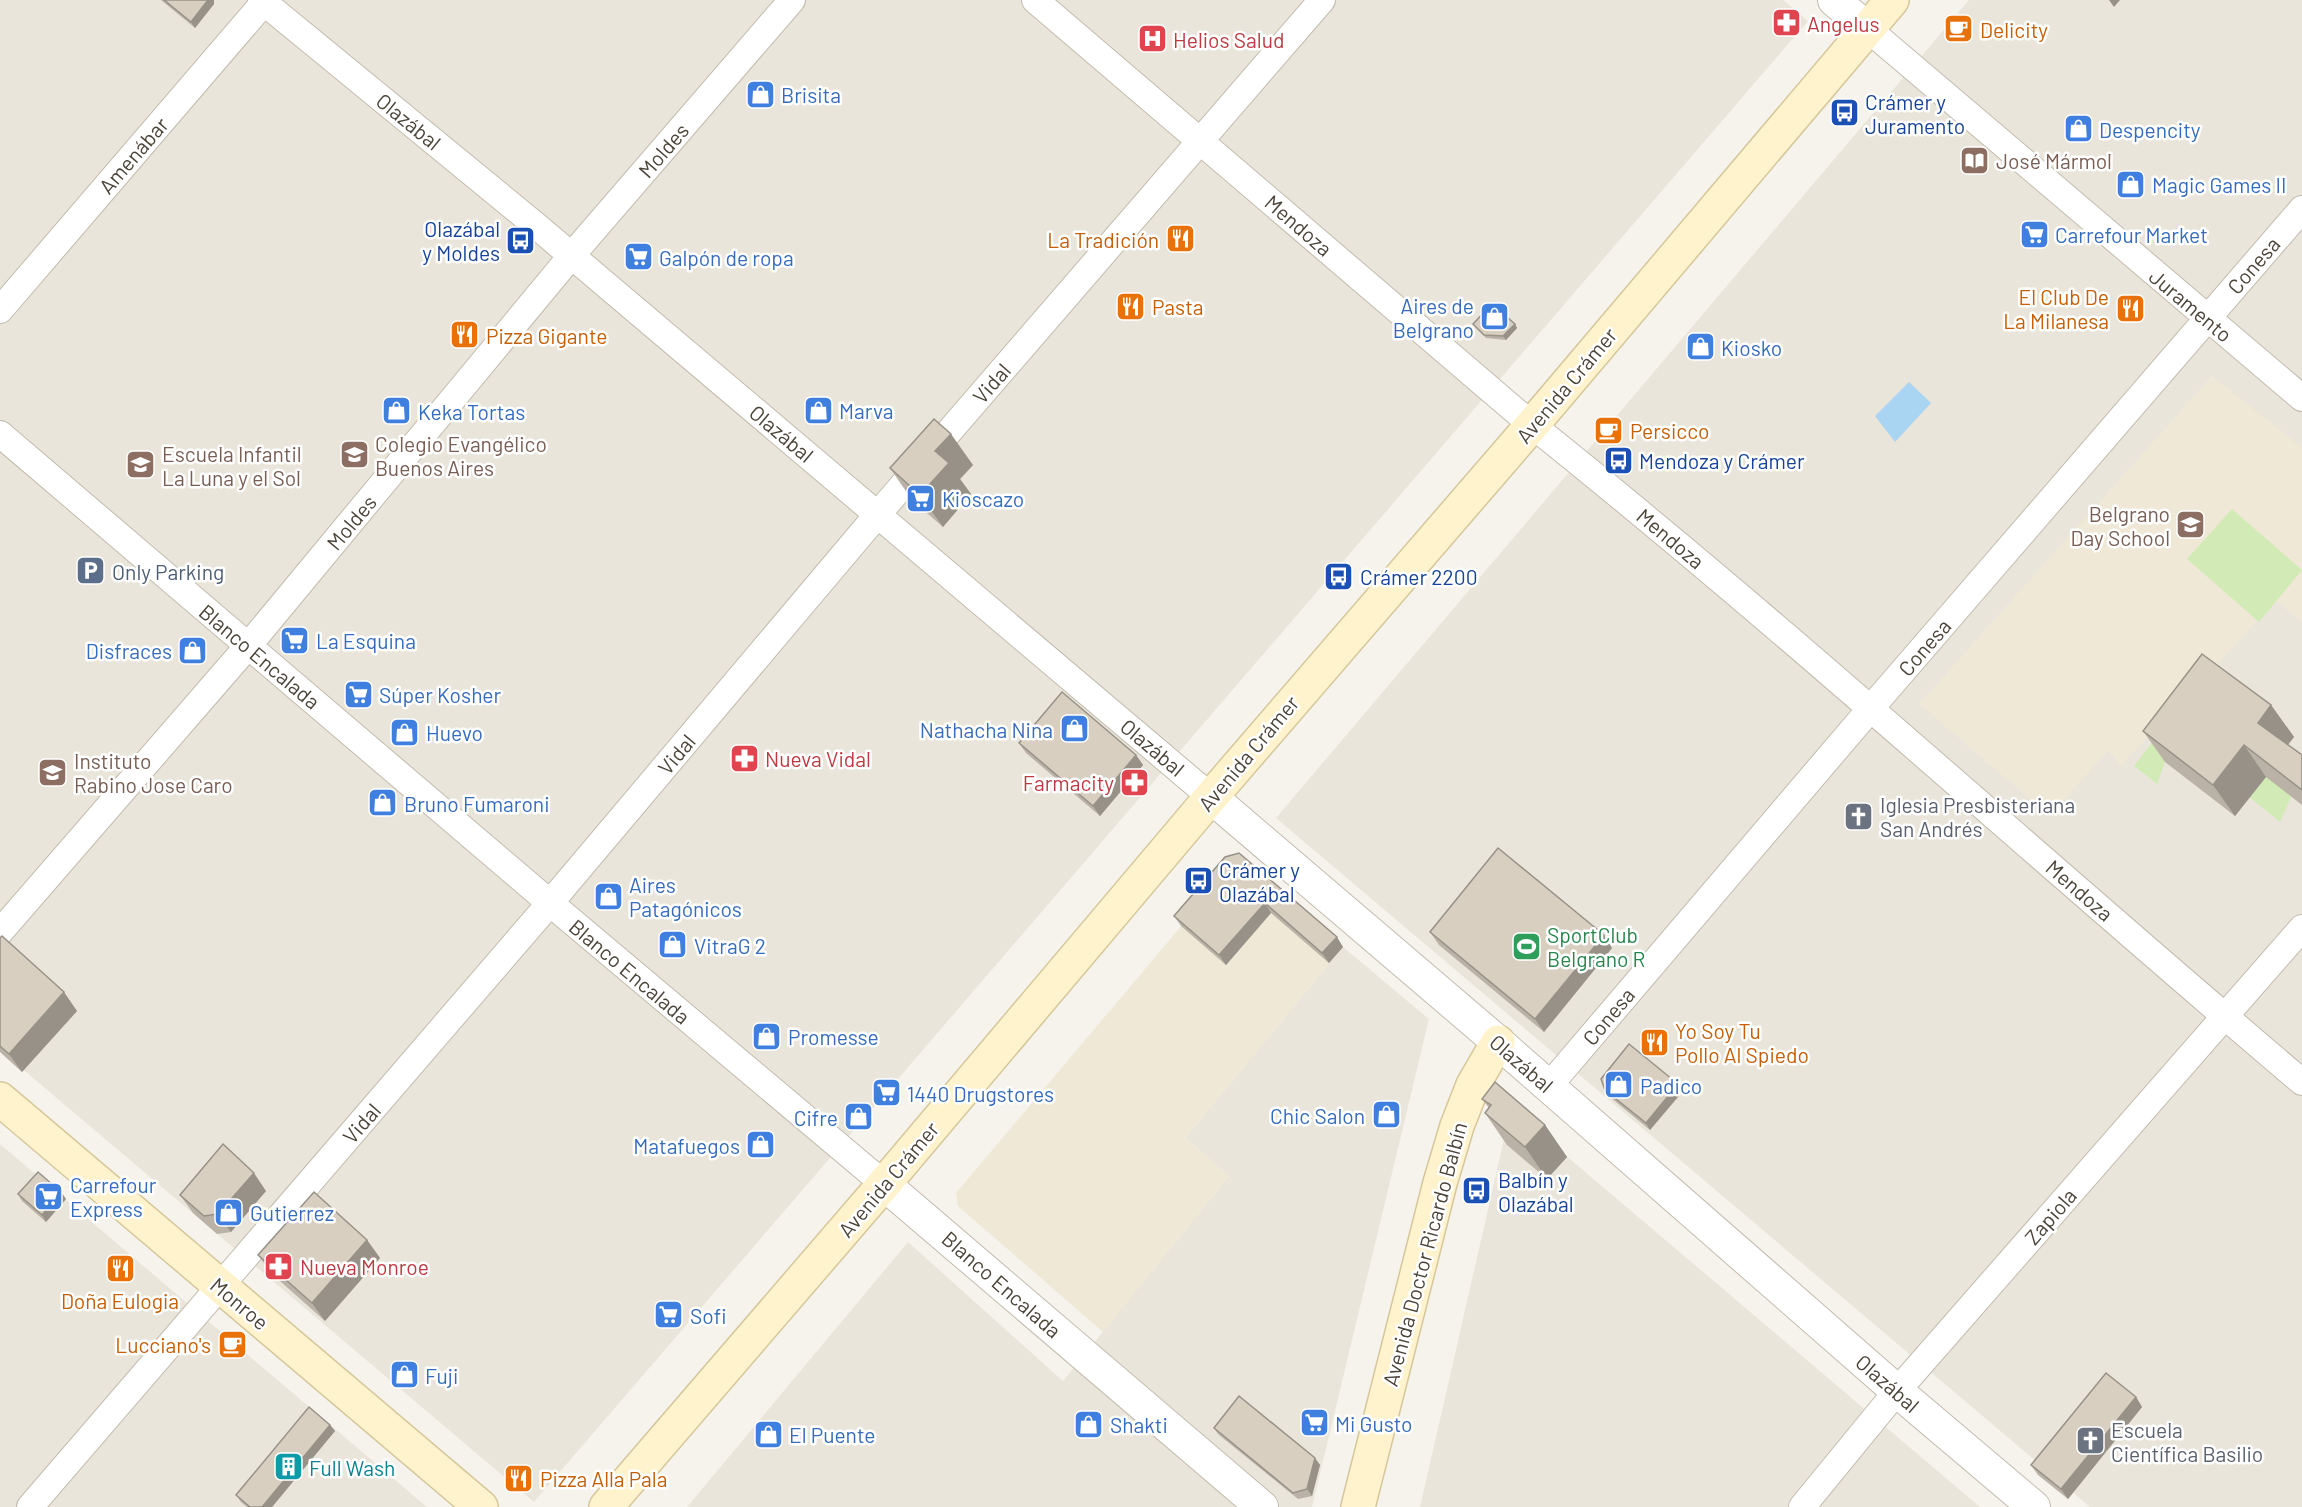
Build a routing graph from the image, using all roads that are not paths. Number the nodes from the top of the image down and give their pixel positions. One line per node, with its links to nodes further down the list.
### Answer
1 (792, 0): 10 (street, Moldes)
2 (1035, 0): 8 (street, Mendoza)
3 (1322, 0): 8 (street, Vidal)
4 (1834, 0): 7 (street, Juramento)
5 (1892, 0): 7 (main road, Avenida Crámer)
6 (263, 1): 10 (street, Olazábal); 11 (street, Amenábar)
7 (1868, 29): 12 (street, Juramento); 14 (main road, Avenida Crámer)
8 (1201, 141): 14 (street, Mendoza); 16 (street, Vidal)
9 (2302, 209): 12 (street, Conesa)
10 (572, 255): 16 (street, Olazábal); 17 (street, Moldes)
11 (0, 310)
12 (2206, 319): 13 (street, Juramento); 18 (street, Conesa)
13 (2302, 398)
14 (1532, 425): 18 (street, Mendoza); 19 (main road, Avenida Crámer)
15 (0, 434): 17 (street, Blanco Encalada)
16 (878, 514): 19 (street, Olazábal); 20 (street, Vidal)
17 (248, 646): 20 (street, Blanco Encalada); 22 (street, Moldes)
18 (1871, 708): 23 (street, Mendoza); 26 (street, Conesa)
19 (1211, 796): 24 (street, Olazábal); 28 (main road, Avenida Crámer)
20 (550, 903): 28 (street, Blanco Encalada); 29 (street, Vidal)
21 (2302, 928): 23 (street, Zapiola)
22 (0, 932)
23 (2225, 1017): 25 (street, Mendoza); 30 (street, Zapiola)
24 (1498, 1042): 26 (street, Olazábal); 35 (main road, Avenida Doctor Ricardo Balbín)
25 (2302, 1082)
26 (1548, 1086): 30 (street, Olazábal)
27 (0, 1099): 29 (main road, Monroe)
28 (885, 1184): 33 (main road, Avenida Crámer); 34 (street, Blanco Encalada)
29 (221, 1286): 31 (street, Vidal); 32 (main road, Monroe)
30 (1897, 1391): 36 (street, Zapiola); 37 (street, Olazábal)
31 (30, 1507)
32 (481, 1507)
33 (606, 1507)
34 (1262, 1507)
35 (1358, 1507)
36 (1802, 1507)
37 (2034, 1507)

